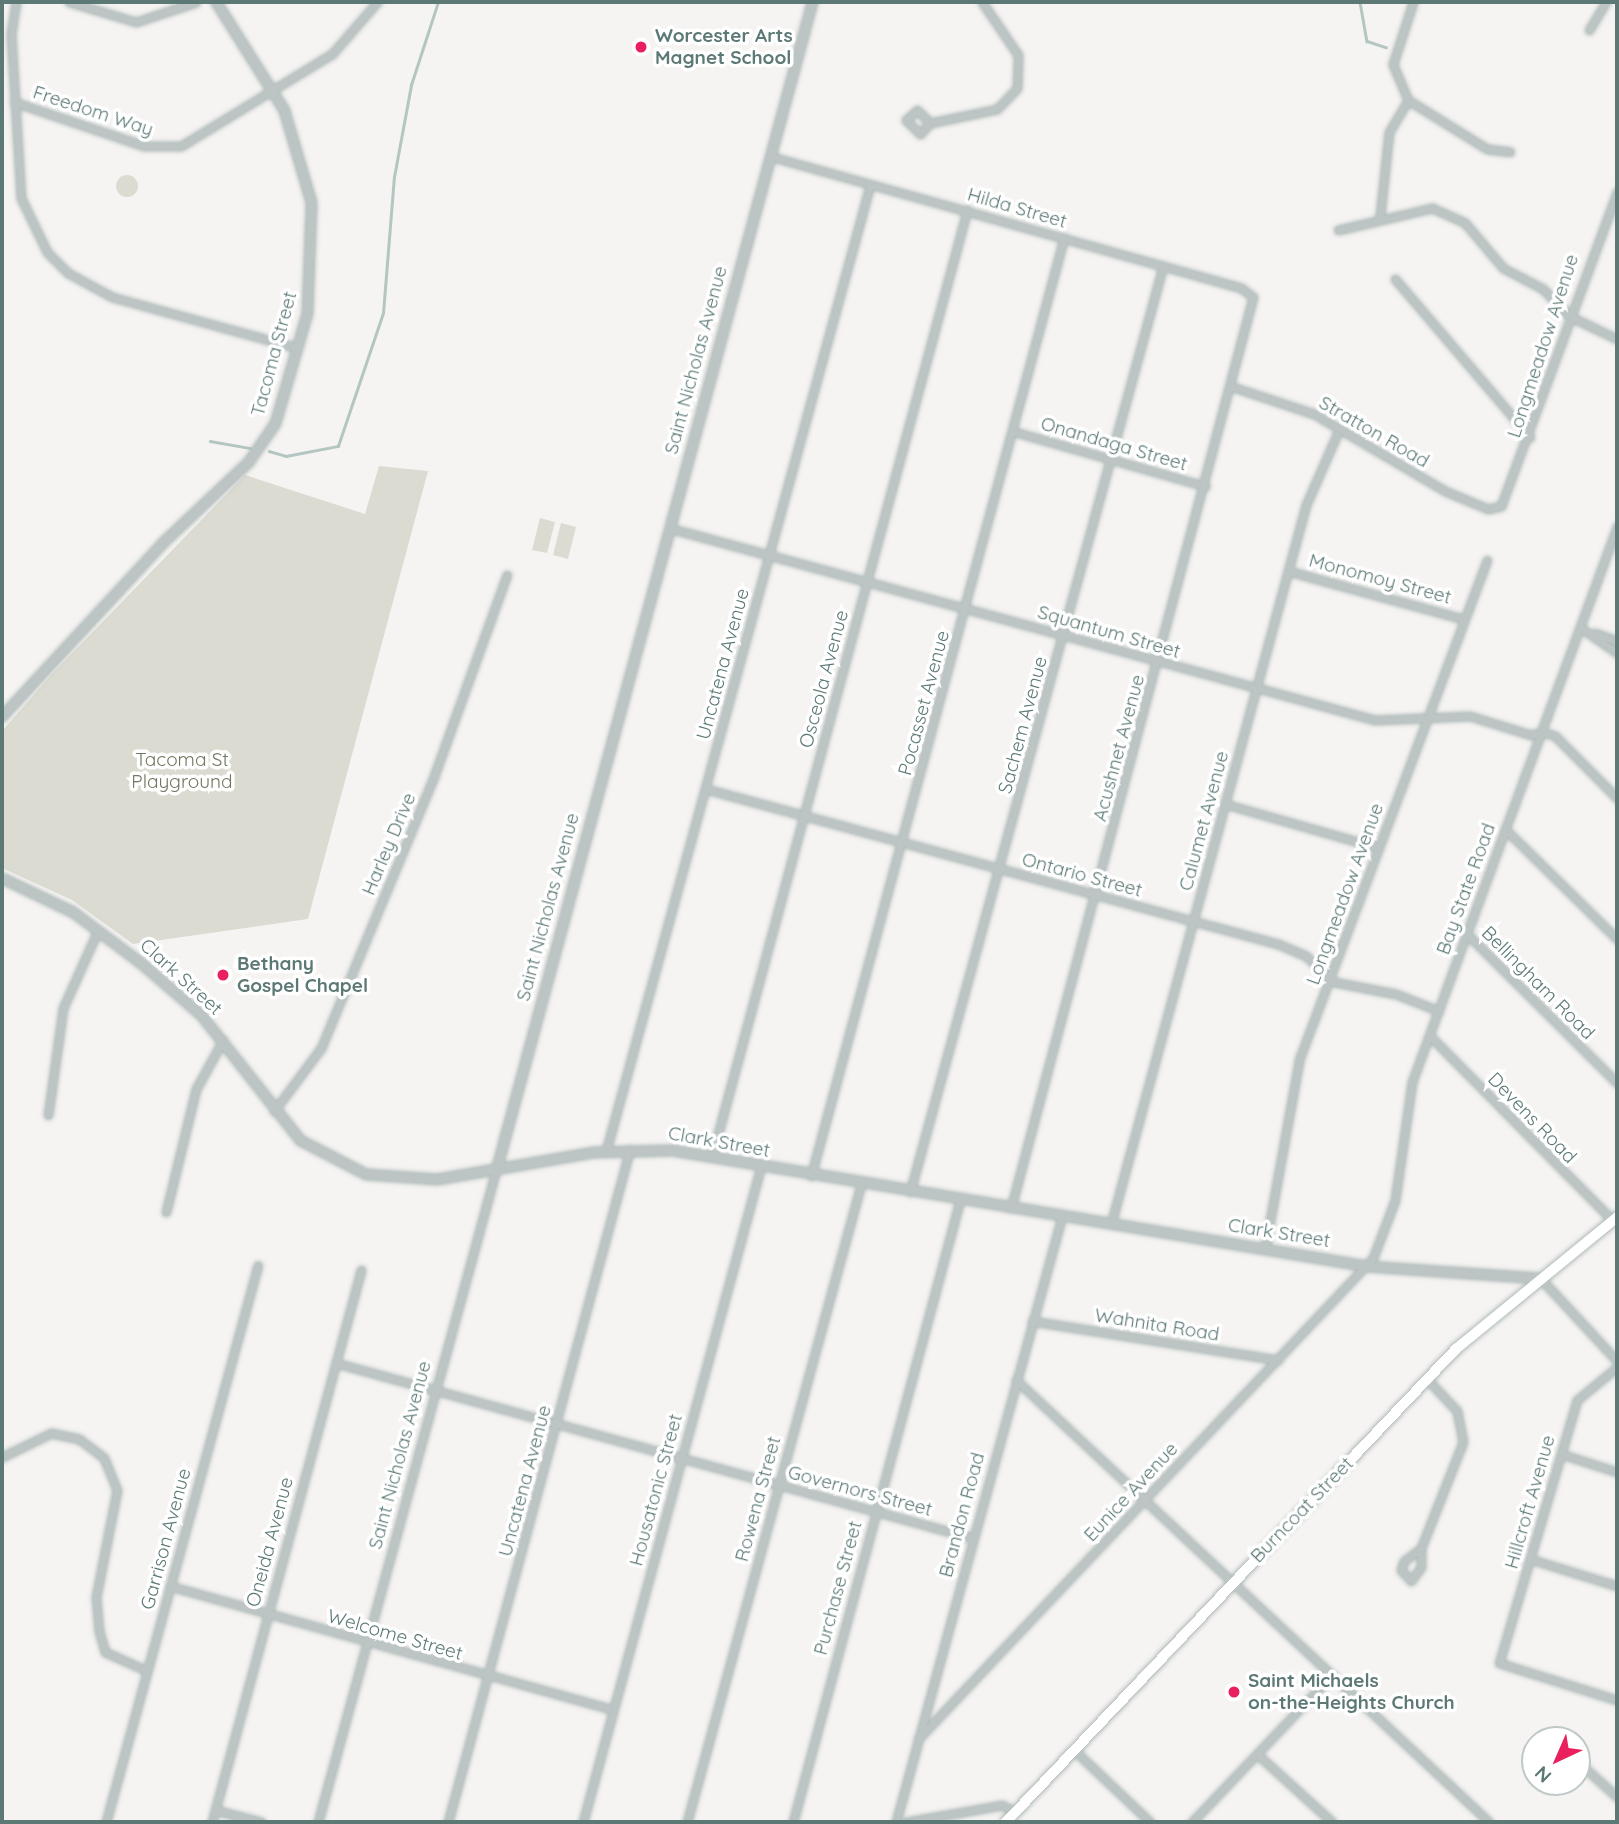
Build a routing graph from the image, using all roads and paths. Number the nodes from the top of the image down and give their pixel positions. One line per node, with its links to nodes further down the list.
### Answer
1 (16, 2): 13 (street)
2 (69, 2): 3 (street)
3 (196, 2)
4 (216, 2): 11 (street, Tacoma Street)
5 (377, 2): 11 (street, Freedom Way)
6 (812, 2): 16 (street, Saint Nicholas Avenue)
7 (982, 2): 14 (street)
8 (1413, 2): 12 (street)
9 (1606, 2): 10 (street)
10 (1589, 30)
11 (275, 93): 13 (street, Freedom Way); 28 (street, Tacoma Street)
12 (1408, 100): 15 (street); 20 (street)
13 (14, 102): 28 (street)
14 (930, 123)
15 (1510, 152)
16 (769, 156): 17 (street, Hilda Street); 37 (street, Saint Nicholas Avenue)
17 (870, 185): 19 (street, Hilda Street); 38 (street, Uncatena Avenue)
18 (1617, 192): 26 (street, Longmeadow Avenue)
19 (967, 210): 22 (street, Hilda Street); 42 (street, Osceola Avenue)
20 (1380, 216): 21 (street); 26 (street)
21 (1338, 230)
22 (1064, 238): 23 (street, Hilda Street); 31 (street, Pocasset Avenue)
23 (1163, 266): 25 (street, Hilda Street); 33 (street, Sachem Avenue)
24 (1395, 279): 32 (street)
25 (1253, 297): 29 (street, Acushnet Avenue)
26 (1569, 316): 27 (street); 32 (street, Longmeadow Avenue)
27 (1617, 339)
28 (297, 348): 51 (street, Tacoma Street)
29 (1233, 387): 30 (street, Stratton Road); 34 (street, Acushnet Avenue)
30 (1339, 430): 35 (street, Stratton Road); 40 (street, Calumet Avenue)
31 (1015, 432): 33 (street, Onandaga Street); 43 (street, Pocasset Avenue)
32 (1530, 437): 35 (street, Longmeadow Avenue)
33 (1110, 460): 34 (street, Onandaga Street); 46 (street, Sachem Avenue)
34 (1205, 486): 49 (street, Acushnet Avenue)
35 (1496, 508)
36 (1617, 527): 45 (street, Bay State Road)
37 (669, 528): 38 (street, Squantum Street); 79 (street, Saint Nicholas Avenue)
38 (769, 555): 42 (street, Squantum Street); 54 (street, Uncatena Avenue)
39 (1487, 560): 44 (street, Longmeadow Avenue)
40 (1288, 570): 44 (street, Monomoy Street); 50 (street, Calumet Avenue)
41 (507, 575): 73 (street, Harley Drive)
42 (867, 582): 43 (street, Squantum Street); 57 (street, Osceola Avenue)
43 (965, 609): 46 (street, Squantum Street); 59 (street, Pocasset Avenue)
44 (1464, 619): 52 (street, Longmeadow Avenue)
45 (1581, 628): 47 (street); 48 (street); 53 (street, Bay State Road)
46 (1064, 635): 49 (street, Squantum Street); 61 (street, Sachem Avenue)
47 (1617, 641)
48 (1617, 653)
49 (1158, 662): 50 (street, Squantum Street); 63 (street, Acushnet Avenue)
50 (1256, 689): 52 (street, Squantum Street); 56 (street, Calumet Avenue)
51 (2, 716)
52 (1429, 716): 53 (street, Squantum Street); 60 (street, Longmeadow Avenue)
53 (1542, 732): 55 (street); 58 (street, Bay State Road)
54 (706, 789): 57 (street, Ontario Street); 76 (street, Uncatena Avenue)
55 (1617, 798)
56 (1225, 804): 60 (street); 64 (street, Calumet Avenue)
57 (803, 817): 59 (street, Ontario Street); 77 (street, Osceola Avenue)
58 (1505, 829): 66 (street, Bay State Road); 67 (street)
59 (904, 841): 61 (street, Ontario Street); 80 (street, Pocasset Avenue)
60 (1379, 848): 68 (street, Longmeadow Avenue)
61 (1001, 869): 63 (street, Ontario Street); 82 (street, Sachem Avenue)
62 (2, 878): 65 (street, Clark Street)
63 (1095, 896): 64 (street, Ontario Street); 84 (street, Acushnet Avenue)
64 (1193, 921): 68 (street, Ontario Street); 88 (street, Calumet Avenue)
65 (98, 930): 71 (street, Clark Street); 74 (street)
66 (1467, 934): 69 (street, Bay State Road); 72 (street, Bellingham Road)
67 (1617, 939)
68 (1331, 979): 69 (street, Ontario Street); 89 (street, Longmeadow Avenue)
69 (1439, 1011): 70 (street, Bay State Road)
70 (1430, 1036): 87 (street, Devens Road); 91 (street, Bay State Road)
71 (223, 1040): 73 (street, Clark Street); 85 (street)
72 (1617, 1083)
73 (273, 1111): 79 (street, Clark Street)
74 (48, 1115)
75 (630, 1149): 76 (street, Clark Street); 77 (street, Clark Street); 102 (street, Uncatena Avenue)
76 (606, 1151): 79 (street, Clark Street)
77 (712, 1156): 78 (street, Clark Street)
78 (761, 1166): 80 (street, Clark Street); 105 (street, Housatonic Street)
79 (496, 1170): 101 (street, Saint Nicholas Avenue)
80 (811, 1176): 81 (street, Clark Street)
81 (861, 1184): 82 (street, Clark Street); 107 (street, Rowena Street)
82 (910, 1192): 83 (street, Clark Street)
83 (960, 1200): 84 (street, Clark Street); 109 (street, Purchase Street)
84 (1012, 1208): 86 (street, Clark Street)
85 (166, 1213)
86 (1062, 1216): 88 (street, Clark Street); 94 (street, Brandon Road)
87 (1615, 1219): 93 (main road, Burncoat Street)
88 (1111, 1224): 89 (street, Clark Street)
89 (1265, 1248): 91 (street, Clark Street)
90 (258, 1265): 114 (street, Garrison Avenue)
91 (1367, 1266): 93 (street, Clark Street); 95 (street, Eunice Avenue)
92 (361, 1270): 97 (street, Oneida Avenue)
93 (1539, 1278): 96 (street); 99 (main road, Burncoat Street)
94 (1032, 1321): 95 (street, Wahnita Road); 100 (street, Brandon Road)
95 (1278, 1360): 108 (street, Eunice Avenue)
96 (1617, 1361)
97 (336, 1363): 101 (street, Governors Street); 116 (street, Oneida Avenue)
98 (1617, 1367): 103 (street, Hillcroft Avenue)
99 (1427, 1379): 111 (street); 113 (main road, Burncoat Street)
100 (1016, 1380): 108 (street); 110 (street, Brandon Road)
101 (435, 1391): 102 (street, Governors Street); 117 (street, Saint Nicholas Avenue)
102 (557, 1422): 105 (street, Governors Street); 119 (street, Uncatena Avenue)
103 (1561, 1454): 106 (street); 112 (street, Hillcroft Avenue)
104 (2, 1457): 118 (street)
105 (680, 1459): 107 (street, Governors Street); 122 (street, Housatonic Street)
106 (1617, 1472)
107 (778, 1485): 109 (street, Governors Street); 136 (street, Rowena Street)
108 (1142, 1503): 113 (street); 123 (street, Eunice Avenue)
109 (874, 1512): 110 (street, Governors Street); 137 (street, Purchase Street)
110 (972, 1538): 123 (street, Brandon Road)
111 (1421, 1548)
112 (1530, 1559): 115 (street); 121 (street, Hillcroft Avenue)
113 (1230, 1585): 120 (street); 124 (main road, Burncoat Street)
114 (170, 1586): 116 (street, Welcome Street); 118 (street, Garrison Avenue)
115 (1617, 1586)
116 (265, 1617): 117 (street, Welcome Street); 128 (street, Oneida Avenue)
117 (369, 1643): 119 (street, Welcome Street); 133 (street, Saint Nicholas Avenue)
118 (147, 1671): 130 (street, Garrison Avenue)
119 (487, 1678): 122 (street, Welcome Street); 134 (street, Uncatena Avenue)
120 (1329, 1678): 125 (street); 144 (street)
121 (1617, 1700)
122 (613, 1710): 135 (street, Housatonic Street)
123 (918, 1739): 138 (street, Brandon Road)
124 (1074, 1750): 129 (main road, Burncoat Street); 141 (street)
125 (1257, 1754): 142 (street); 143 (street)
126 (1591, 1774): 127 (street)
127 (1617, 1797)
128 (215, 1810): 131 (street, Oneida Avenue); 132 (street)
129 (1016, 1812): 139 (street); 140 (main road, Burncoat Street)
130 (106, 1822)
131 (212, 1822)
132 (261, 1822)
133 (318, 1822)
134 (448, 1822)
135 (583, 1822)
136 (687, 1822)
137 (793, 1822)
138 (896, 1822)
139 (906, 1822)
140 (1006, 1822)
141 (1150, 1822)
142 (1192, 1822)
143 (1332, 1822)
144 (1489, 1822)

